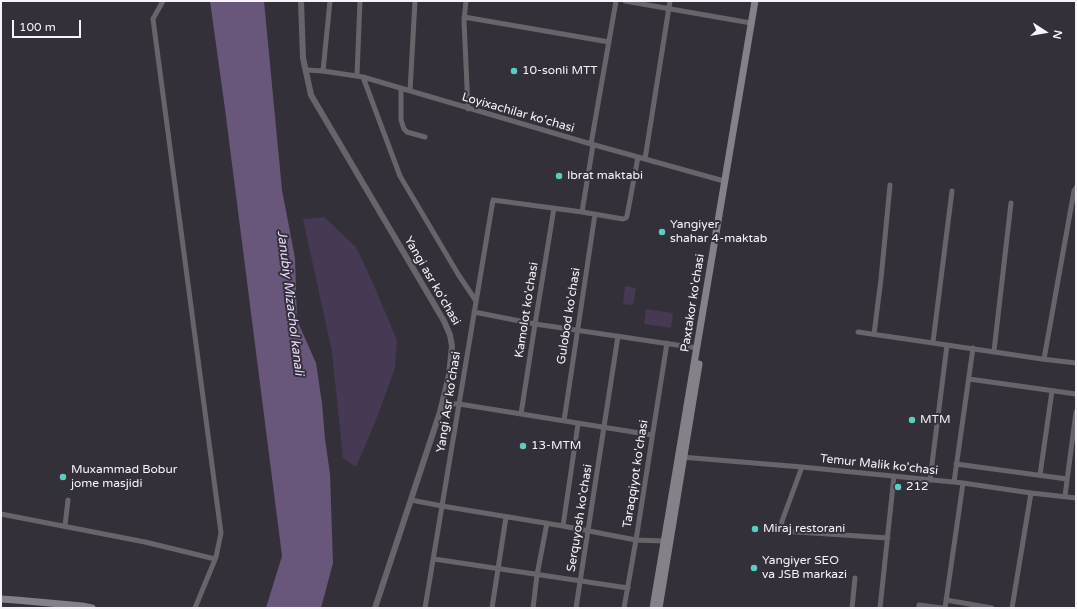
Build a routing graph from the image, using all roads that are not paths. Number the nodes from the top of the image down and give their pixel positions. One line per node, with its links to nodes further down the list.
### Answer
1 (164, 1): 85 (street)
2 (301, 1): 16 (street, Yangi asr ko'chasi)
3 (330, 1): 17 (street)
4 (360, 1): 18 (street)
5 (415, 1): 21 (street)
6 (466, 1): 13 (street)
7 (616, 1): 15 (street)
8 (625, 1): 12 (street)
9 (670, 1): 12 (street)
10 (755, 1): 14 (main road, Paxtakor ko'chasi)
11 (759, 1): 61 (main road, Paxtakor ko'chasi)
12 (669, 9): 14 (street); 26 (street)
13 (464, 17): 15 (street); 22 (street)
14 (751, 23): 27 (main road, Paxtakor ko'chasi)
15 (609, 42): 24 (street)
16 (306, 70): 17 (street, Loyixachilar ko'chasi); 53 (street, Yangi asr ko'chasi)
17 (323, 71): 18 (street, Loyixachilar ko'chasi)
18 (357, 75): 19 (street, Loyixachilar ko'chasi)
19 (364, 77): 20 (street, Loyixachilar ko'chasi); 35 (street)
20 (401, 89): 21 (street, Loyixachilar ko'chasi); 23 (street)
21 (410, 92): 22 (street, Loyixachilar ko'chasi)
22 (468, 109): 24 (street, Loyixachilar ko'chasi)
23 (425, 137)
24 (592, 145): 25 (street, Loyixachilar ko'chasi); 33 (street)
25 (638, 157): 26 (street, Loyixachilar ko'chasi); 34 (street)
26 (645, 159): 27 (street, Loyixachilar ko'chasi)
27 (724, 181): 45 (main road, Paxtakor ko'chasi)
28 (890, 185): 40 (street)
29 (1076, 188): 48 (street)
30 (952, 191): 42 (street)
31 (1011, 204): 47 (street)
32 (554, 208): 33 (street); 35 (street, Yangi Asr ko'chasi); 37 (street, Kamolot ko'chasi)
33 (582, 212): 34 (street)
34 (595, 214): 38 (street, Gulobod ko'chasi)
35 (476, 301): 36 (street, Yangi Asr ko'chasi)
36 (474, 312): 37 (street); 54 (street, Yangi Asr ko'chasi)
37 (534, 324): 38 (street); 56 (street, Kamolot ko'chasi)
38 (577, 330): 41 (street); 57 (street, Gulobod ko'chasi)
39 (858, 332): 40 (street)
40 (874, 334): 42 (street)
41 (618, 336): 43 (street); 59 (street, Serquyosh ko'chasi)
42 (933, 342): 44 (street)
43 (667, 343): 45 (street); 60 (street, Taraqqiyot ko'chasi)
44 (947, 345): 46 (street); 67 (street)
45 (697, 348): 61 (main road, Paxtakor ko'chasi)
46 (973, 348): 47 (street); 50 (street)
47 (994, 352): 48 (street)
48 (1044, 359): 49 (street)
49 (1076, 363)
50 (969, 379): 51 (street); 62 (street)
51 (1052, 391): 52 (street); 64 (street)
52 (1076, 394)
53 (442, 404): 54 (street); 74 (street, Yangi asr ko'chasi)
54 (459, 404): 56 (street); 75 (street, Yangi Asr ko'chasi)
55 (1076, 412): 66 (street)
56 (521, 414): 57 (street)
57 (564, 421): 58 (street)
58 (578, 424): 59 (street); 80 (street)
59 (604, 427): 60 (street); 81 (street, Serquyosh ko'chasi)
60 (652, 436): 83 (street, Taraqqiyot ko'chasi)
61 (681, 457): 63 (street, Temur Malik ko'chasi); 84 (main road, Paxtakor ko'chasi); 103 (main road, Paxtakor ko'chasi)
62 (956, 464): 64 (street); 68 (street)
63 (802, 467): 65 (street, Temur Malik ko'chasi); 82 (street)
64 (1040, 475): 66 (street)
65 (894, 476): 67 (street, Temur Malik ko'chasi); 82 (street)
66 (1067, 478): 71 (street)
67 (930, 480): 68 (street, Temur Malik ko'chasi)
68 (954, 482): 69 (street, Temur Malik ko'chasi)
69 (963, 483): 70 (street, Temur Malik ko'chasi); 93 (street)
70 (1031, 493): 71 (street, Temur Malik ko'chasi); 110 (street)
71 (1064, 496): 72 (street, Temur Malik ko'chasi)
72 (1076, 498)
73 (68, 500): 79 (street)
74 (411, 500): 75 (street); 96 (street, Yangi asr ko'chasi)
75 (442, 506): 77 (street); 86 (street, Yangi Asr ko'chasi)
76 (1, 514): 79 (street)
77 (506, 516): 78 (street); 87 (street)
78 (547, 523): 80 (street); 88 (street)
79 (65, 526): 85 (street)
80 (563, 526): 81 (street)
81 (588, 530): 83 (street); 90 (street, Serquyosh ko'chasi)
82 (888, 538): 105 (street)
83 (636, 540): 84 (street); 91 (street, Taraqqiyot ko'chasi)
84 (664, 541): 102 (main road, Paxtakor ko'chasi)
85 (216, 559): 95 (street)
86 (434, 559): 87 (street); 97 (street, Yangi Asr ko'chasi)
87 (498, 569): 88 (street); 98 (street)
88 (537, 575): 90 (street); 99 (street)
89 (855, 578): 104 (street)
90 (580, 581): 91 (street); 100 (street, Serquyosh ko'chasi)
91 (628, 588): 101 (street, Taraqqiyot ko'chasi)
92 (1, 599): 94 (main road)
93 (946, 600): 108 (street); 109 (street)
94 (92, 608)
95 (195, 608)
96 (375, 608)
97 (426, 608)
98 (492, 608)
99 (533, 608)
100 (576, 608)
101 (624, 608)
102 (652, 608)
103 (659, 608)
104 (852, 608)
105 (880, 608)
106 (919, 608): 107 (street)
107 (942, 608)
108 (945, 608)
109 (992, 608)
110 (1012, 608)

